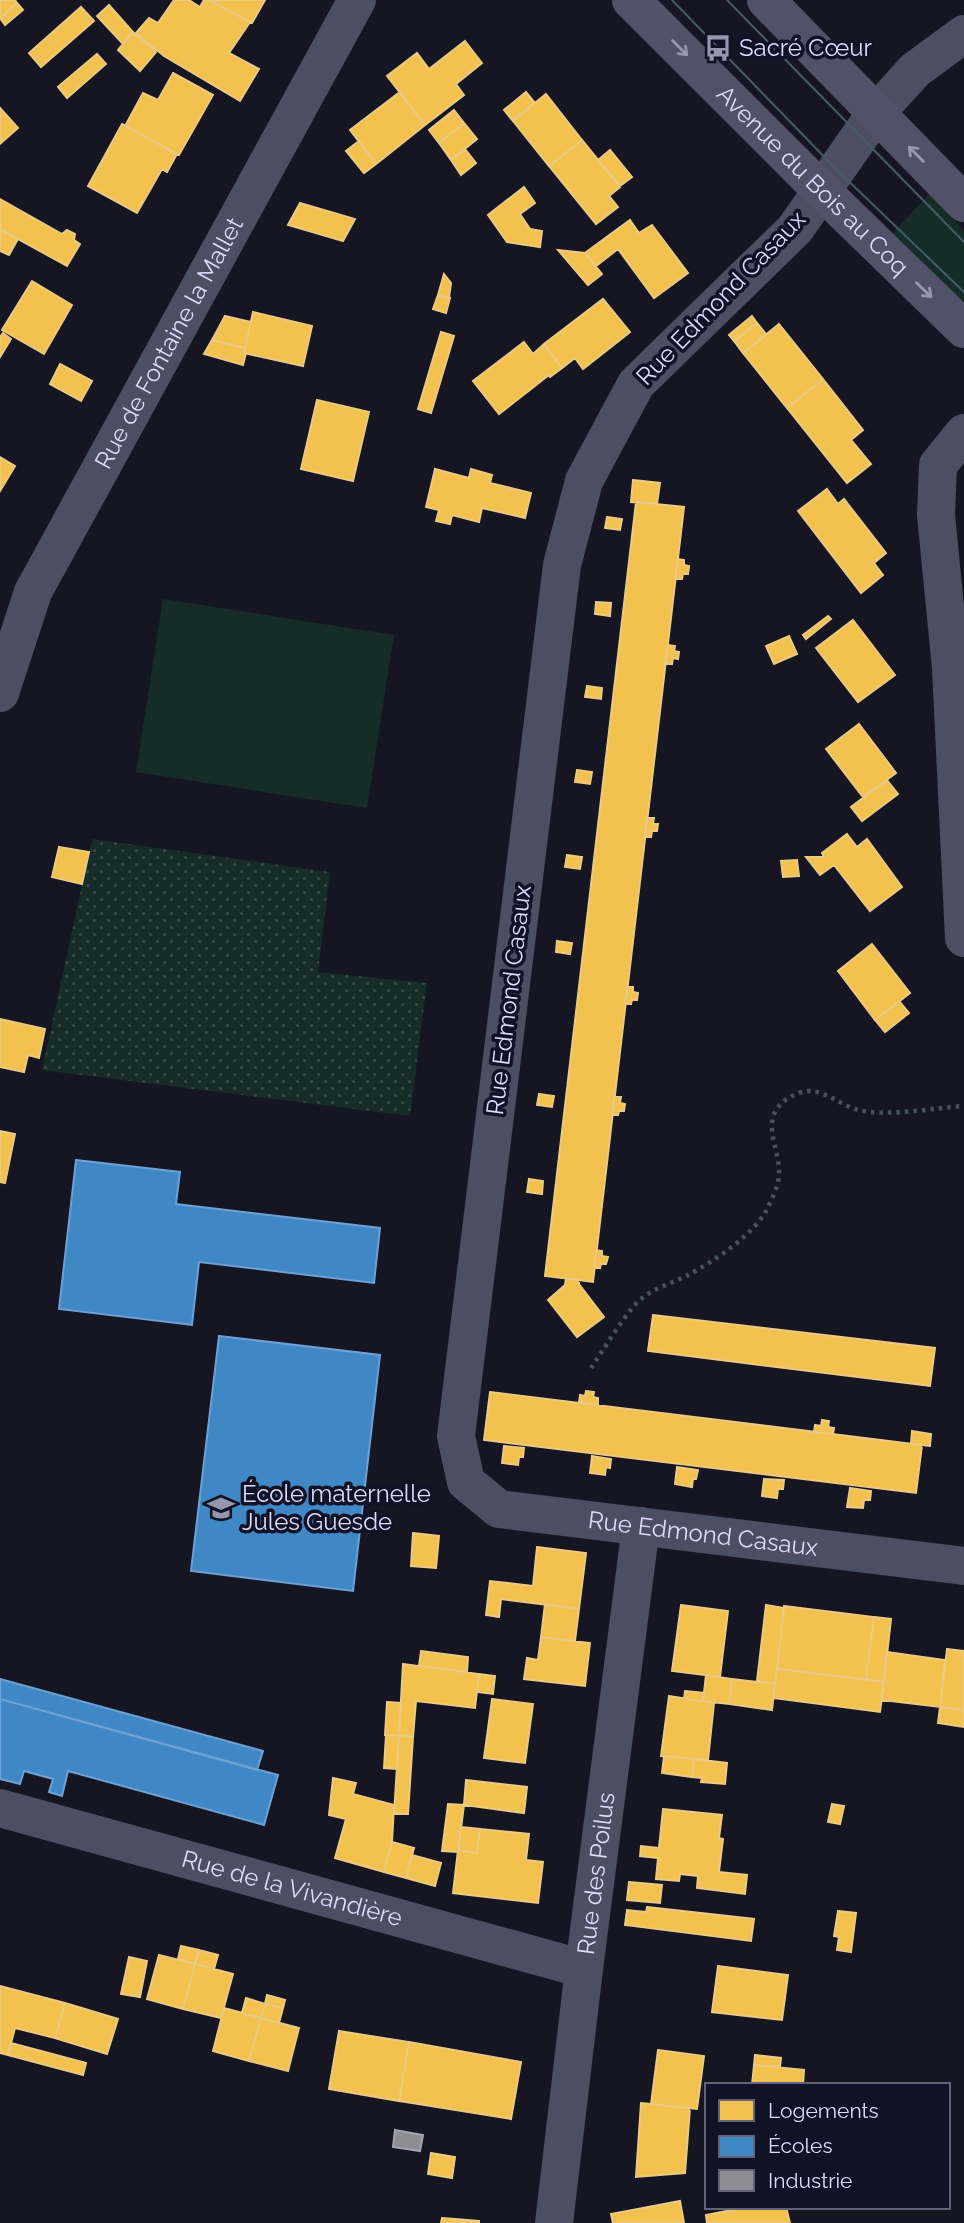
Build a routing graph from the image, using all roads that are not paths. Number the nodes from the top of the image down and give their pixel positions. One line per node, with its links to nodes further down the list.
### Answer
1 (357, 0): 11 (street, Rue de Fontaine la Mallet)
2 (631, 0): 6 (main road, Avenue du Bois au Coq, one-way to 6)
3 (766, 0): 5 (main road)
4 (964, 34): 5 (street, Rue Edmond Casaux)
5 (876, 113): 6 (street, Rue Edmond Casaux); 7 (main road, one-way to 5)
6 (822, 191): 8 (main road, Avenue du Bois au Coq, one-way to 8); 13 (street, Rue Edmond Casaux)
7 (964, 203)
8 (964, 329)
9 (964, 433): 10 (street)
10 (958, 668): 12 (street)
11 (0, 693)
12 (964, 938)
13 (641, 1526): 14 (street, Rue Edmond Casaux); 16 (street, Rue des Poilus)
14 (964, 1566)
15 (0, 1808): 16 (street, Rue de la Vivandière)
16 (584, 1969): 17 (street, Rue des Poilus)
17 (554, 2223)

